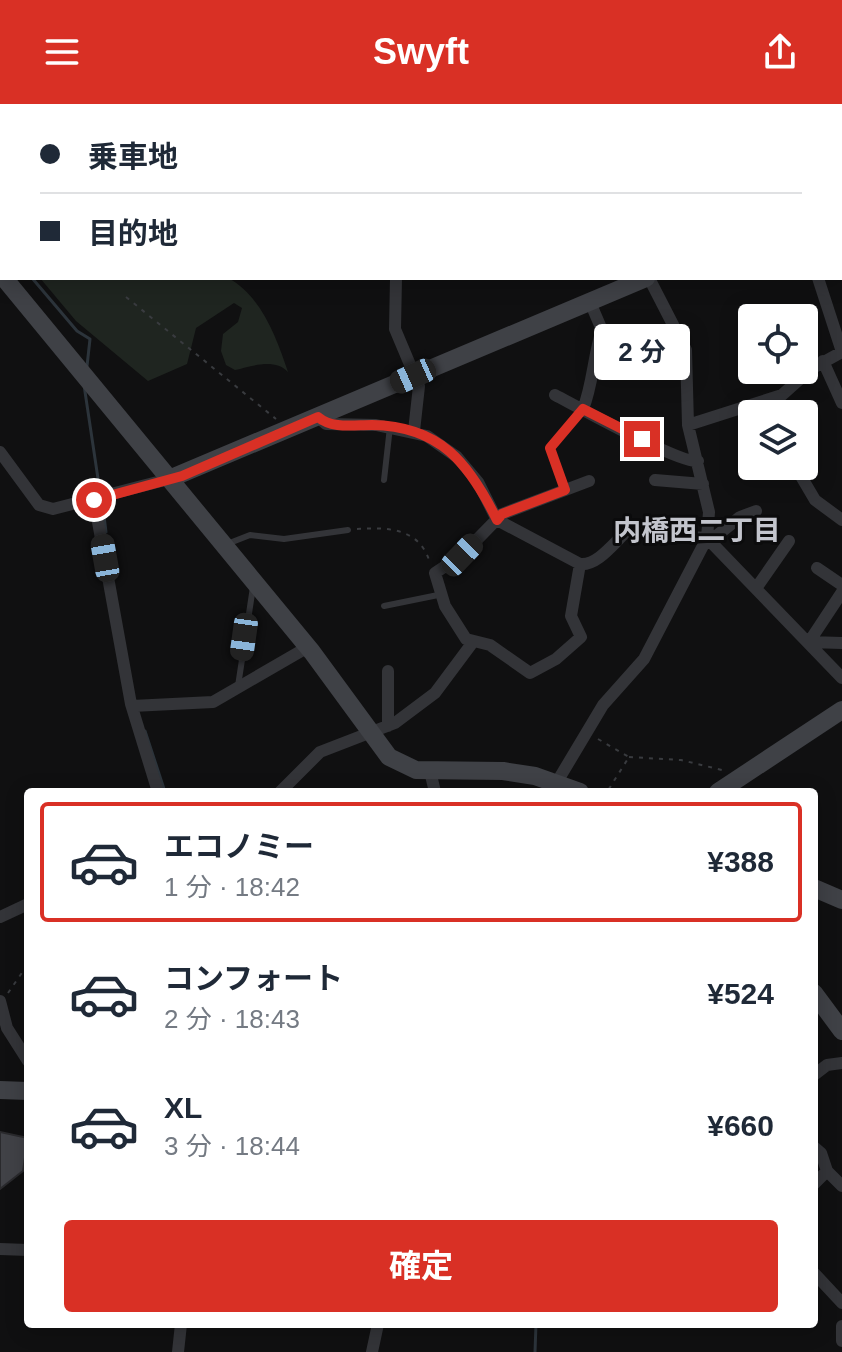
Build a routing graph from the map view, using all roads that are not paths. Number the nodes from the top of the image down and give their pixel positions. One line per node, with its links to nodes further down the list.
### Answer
1 (6, 280): 19 (street)
2 (396, 280): 9 (street)
3 (643, 280): 6 (street)
4 (649, 280): 14 (street)
5 (819, 280): 7 (street)
6 (590, 302): 9 (street); 12 (street)
7 (842, 352): 8 (street)
8 (823, 361): 11 (street); 14 (street)
9 (413, 376): 13 (street); 16 (street)
10 (555, 395): 12 (street)
11 (842, 403)
12 (583, 409): 18 (street); 25 (lane)
13 (318, 417): 15 (street); 19 (street)
14 (688, 425): 18 (street)
15 (390, 427): 16 (street); 20 (lane)
16 (414, 431): 28 (street)
17 (0, 452): 26 (street)
18 (698, 461): 24 (street)
19 (169, 479): 26 (street); 33 (street)
20 (384, 480)
21 (655, 480): 24 (street)
22 (803, 480): 29 (street)
23 (589, 481): 25 (street)
24 (703, 484): 31 (street)
25 (565, 490): 28 (street)
26 (94, 500): 49 (street)
27 (756, 511): 31 (street)
28 (497, 520): 34 (street); 40 (street)
29 (842, 520)
30 (348, 530): 33 (lane)
31 (708, 540): 34 (street); 38 (street); 53 (street)
32 (789, 541): 38 (street)
33 (224, 546): 36 (street)
34 (580, 564): 42 (street)
35 (817, 568): 37 (street)
36 (256, 585): 45 (street); 48 (lane)
37 (842, 585)
38 (757, 587): 43 (street)
39 (842, 592): 43 (street)
40 (443, 594): 41 (lane); 42 (street)
41 (384, 606)
42 (473, 642): 51 (street)
43 (809, 642): 44 (street); 47 (street)
44 (842, 643)
45 (308, 647): 48 (street); 51 (street)
46 (388, 671): 51 (street)
47 (842, 678)
48 (239, 687): 49 (street)
49 (132, 706): 54 (street)
50 (842, 710): 57 (street)
51 (380, 730): 52 (street); 55 (street)
52 (430, 771): 53 (street); 56 (street)
53 (554, 787)
54 (157, 788)
55 (284, 788)
56 (434, 788)
57 (724, 788)
58 (818, 890): 59 (street)
59 (842, 900)
60 (24, 906): 61 (street)
61 (0, 917)
62 (818, 998): 64 (street)
63 (2, 1005): 65 (street)
64 (842, 1031)
65 (24, 1055)
66 (842, 1063): 67 (street)
67 (818, 1072)
68 (0, 1090): 69 (street)
69 (24, 1091)
70 (818, 1150): 71 (street)
71 (827, 1171): 72 (street); 73 (street)
72 (818, 1180)
73 (842, 1186)
74 (0, 1249): 75 (street)
75 (24, 1250)
76 (818, 1277): 77 (street)
77 (842, 1303)
78 (842, 1326): 81 (street)
79 (181, 1328): 82 (street)
80 (377, 1328): 83 (street)
81 (842, 1341)
82 (178, 1352)
83 (372, 1352)

